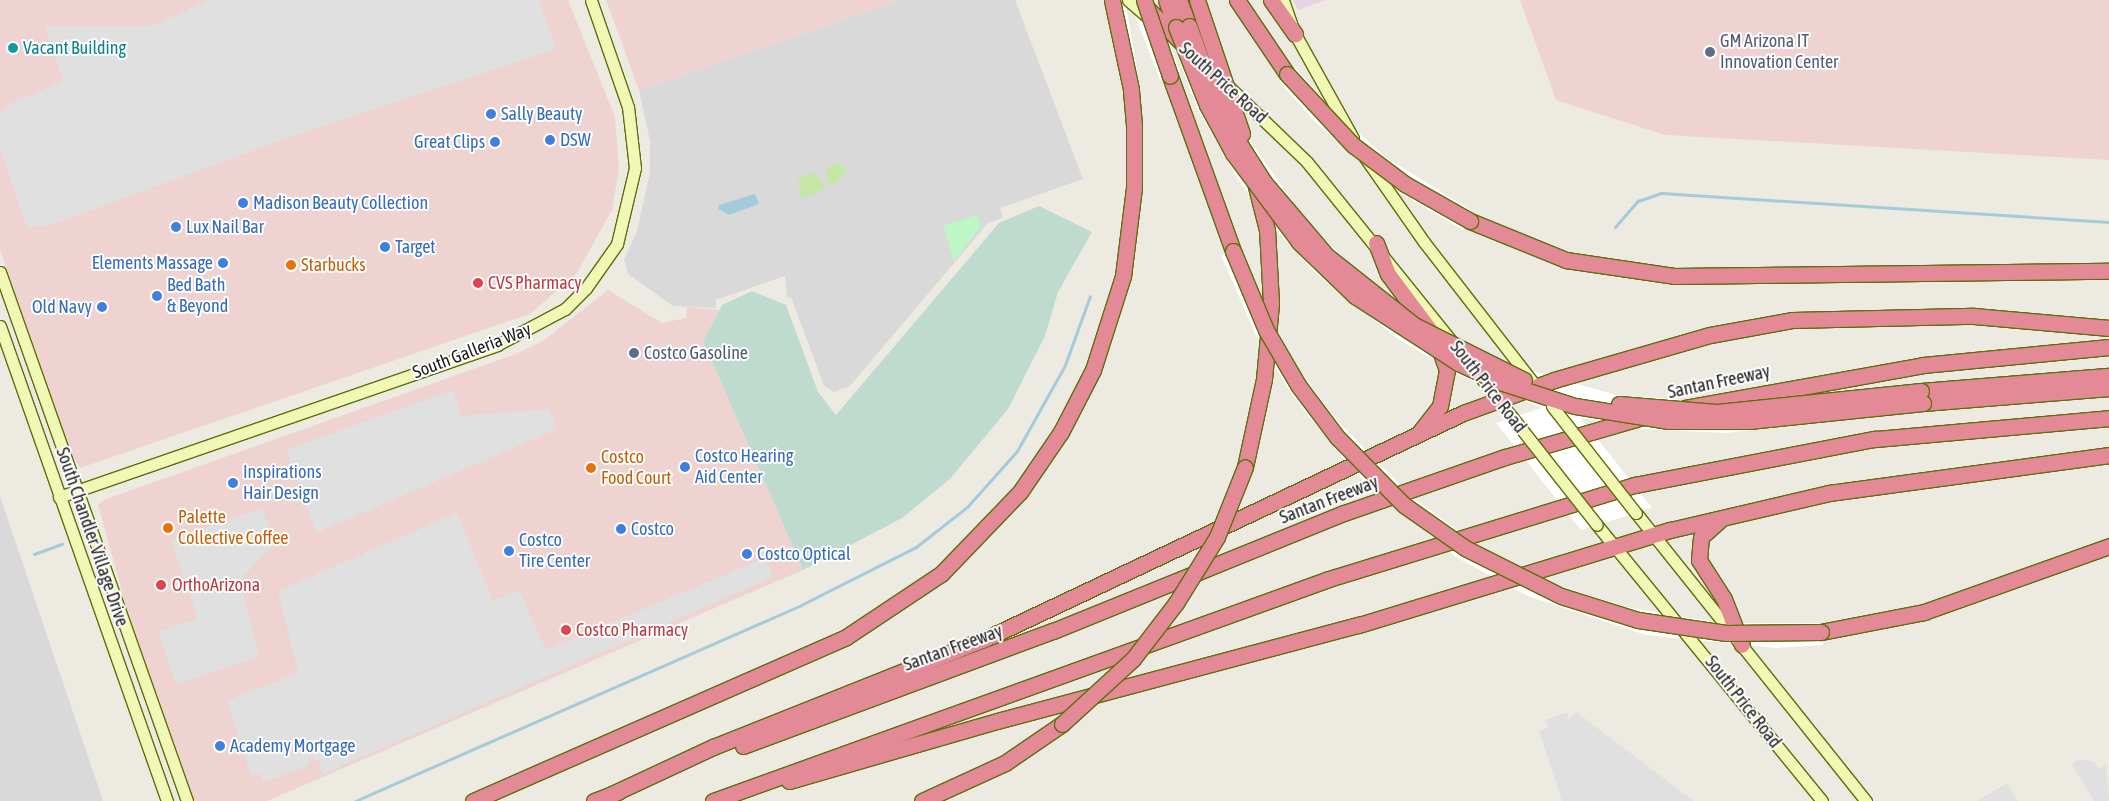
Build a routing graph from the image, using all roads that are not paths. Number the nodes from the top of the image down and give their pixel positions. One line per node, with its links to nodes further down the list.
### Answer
1 (591, 0): 29 (main road, South Galleria Way)
2 (1112, 0): 39 (highway)
3 (1128, 0): 14 (main road, South Price Road)
4 (1139, 0): 14 (highway)
5 (1144, 0): 34 (highway, bridge)
6 (1166, 0): 12 (highway)
7 (1179, 0): 12 (highway)
8 (1197, 0): 43 (highway, bridge)
9 (1237, 0): 16 (highway, bridge)
10 (1271, 0): 13 (highway)
11 (1283, 0): 13 (main road, South Price Road)
12 (1182, 27): 24 (highway, bridge)
13 (1295, 34): 22 (main road, South Price Road)
14 (1200, 62): 15 (main road, South Price Road)
15 (1376, 243): 25 (main road, South Price Road); 27 (highway)
16 (2109, 271)
17 (0, 272): 29 (main road, South Chandler Village Drive)
18 (0, 326): 30 (main road, South Chandler Village Drive)
19 (2109, 328): 22 (highway)
20 (2109, 347): 36 (highway, Santan Freeway)
21 (2109, 376): 24 (highway)
22 (1536, 386): 25 (highway); 32 (main road, South Price Road, bridge)
23 (2109, 388): 24 (highway)
24 (1922, 397)
25 (1499, 400): 27 (highway); 33 (main road, South Price Road, bridge)
26 (2109, 418): 41 (highway)
27 (1417, 436): 36 (highway)
28 (2109, 455): 31 (highway)
29 (75, 492): 30 (main road, South Galleria Way); 38 (main road, South Chandler Village Drive)
30 (58, 497): 37 (main road, South Chandler Village Drive)
31 (1732, 515): 32 (highway); 35 (highway)
32 (1654, 534): 33 (highway); 35 (main road, South Price Road)
33 (1613, 546): 42 (highway); 44 (main road, South Price Road)
34 (2109, 546)
35 (1742, 645): 45 (main road, South Price Road)
36 (610, 795): 40 (highway, Santan Freeway)
37 (167, 801)
38 (187, 801)
39 (473, 801)
40 (594, 801)
41 (713, 801)
42 (720, 801)
43 (922, 801)
44 (1822, 801)
45 (1866, 801)

